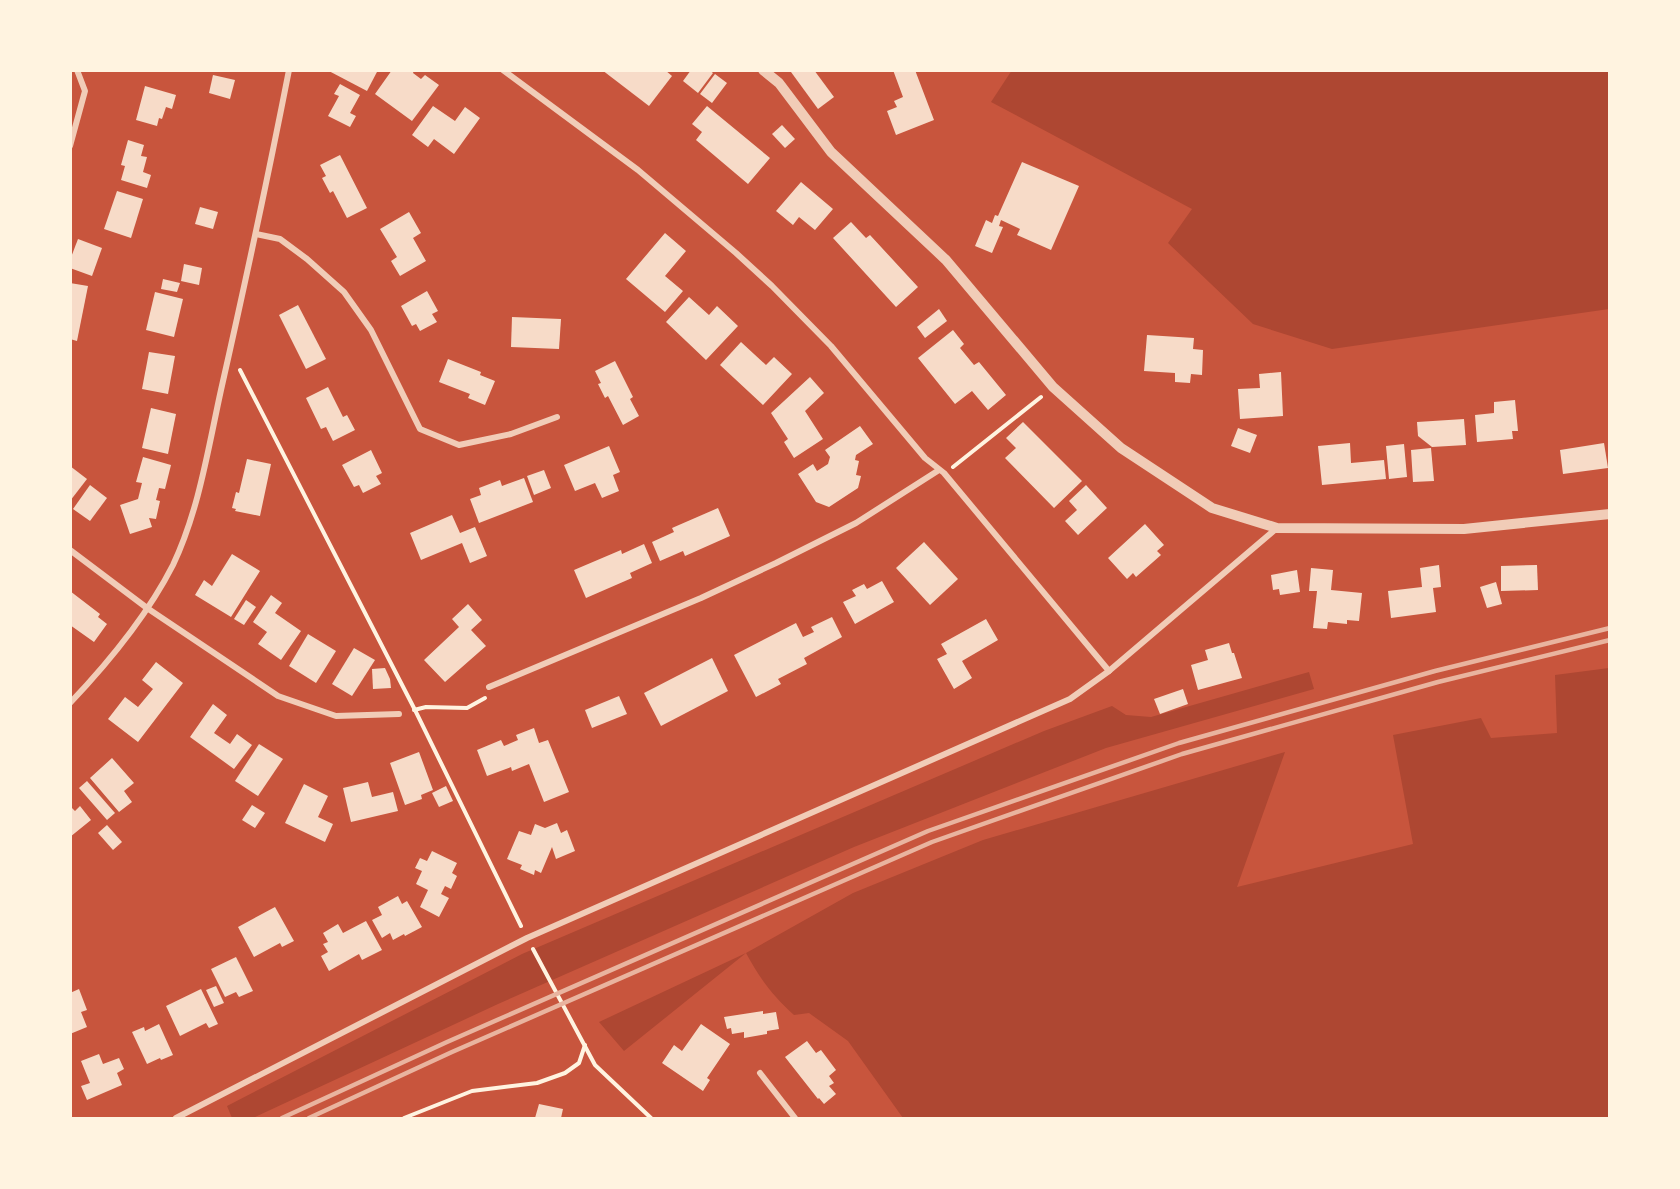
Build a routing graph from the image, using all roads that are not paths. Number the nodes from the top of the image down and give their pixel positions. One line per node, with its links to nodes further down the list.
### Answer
1 (77, 70): 5 (street)
2 (289, 70): 6 (street)
3 (503, 70): 8 (street)
4 (763, 70): 10 (street)
5 (70, 146)
6 (256, 234): 7 (street); 12 (street)
7 (557, 417)
8 (942, 472): 13 (street); 14 (street)
9 (1610, 514): 10 (street)
10 (1277, 528): 13 (street)
11 (70, 550): 12 (street)
12 (147, 608): 15 (street); 16 (street)
13 (1109, 670): 18 (street)
14 (489, 687)
15 (70, 703)
16 (399, 714)
17 (760, 1073): 19 (street)
18 (176, 1119)
19 (795, 1119)

